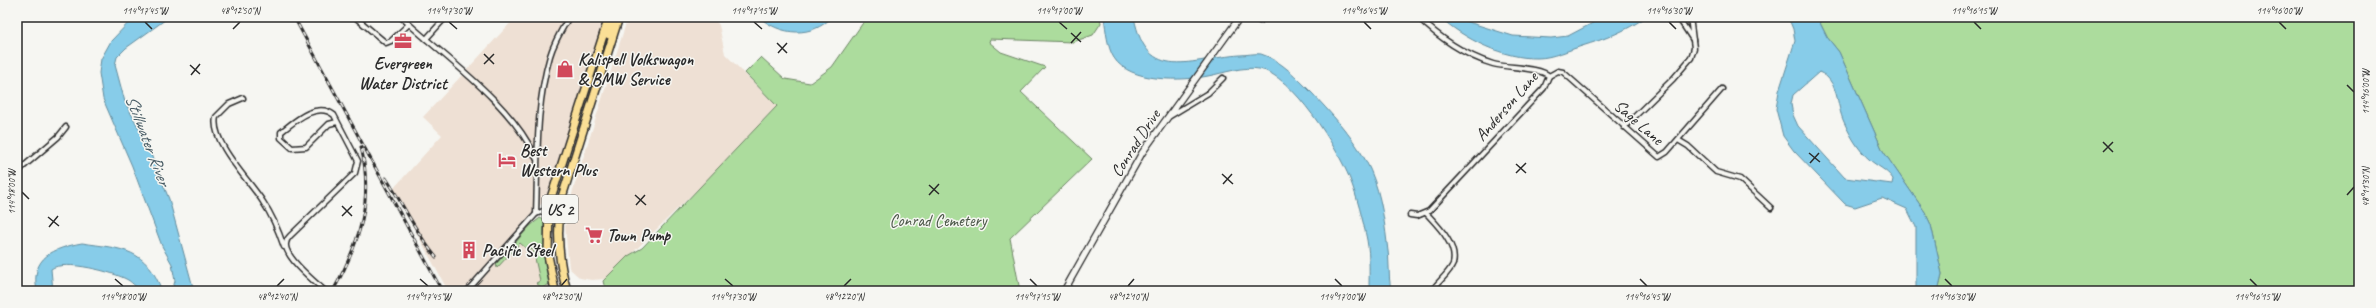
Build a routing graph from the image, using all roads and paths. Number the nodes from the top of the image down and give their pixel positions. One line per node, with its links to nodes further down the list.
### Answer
1 (355, 17): 12 (street)
2 (402, 17): 12 (street)
3 (446, 17): 13 (street)
4 (569, 17): 25 (street)
5 (609, 17): 28 (highway, US 2)
6 (614, 17): 15 (highway)
7 (620, 17): 15 (highway, US 2)
8 (1240, 17): 21 (main road, Conrad Drive)
9 (1418, 17): 16 (street, Anderson Lane)
10 (1678, 17): 14 (street)
11 (1690, 17): 14 (street)
12 (409, 24): 13 (street)
13 (426, 39): 25 (street)
14 (1693, 41): 23 (street)
15 (601, 74): 36 (highway, US 2)
16 (1549, 76): 23 (street, Sage Lane); 29 (street, Anderson Lane)
17 (1222, 78): 21 (street)
18 (1722, 89): 24 (street, Sage Lane)
19 (243, 98): 32 (street)
20 (337, 122): 20 (street); 32 (street)
21 (1161, 124): 37 (main road, Conrad Drive)
22 (66, 127): 26 (street)
23 (1624, 127): 24 (street, Sage Lane)
24 (1678, 140): 27 (street)
25 (537, 164): 30 (street)
26 (17, 172)
27 (1771, 208)
28 (548, 209): 30 (street); 35 (highway, US 2)
29 (1426, 213): 31 (street); 38 (street)
30 (536, 214): 34 (street)
31 (1410, 215)
32 (287, 253): 33 (street)
33 (325, 291)
34 (467, 291)
35 (555, 291)
36 (567, 291)
37 (1064, 291)
38 (1432, 291)

